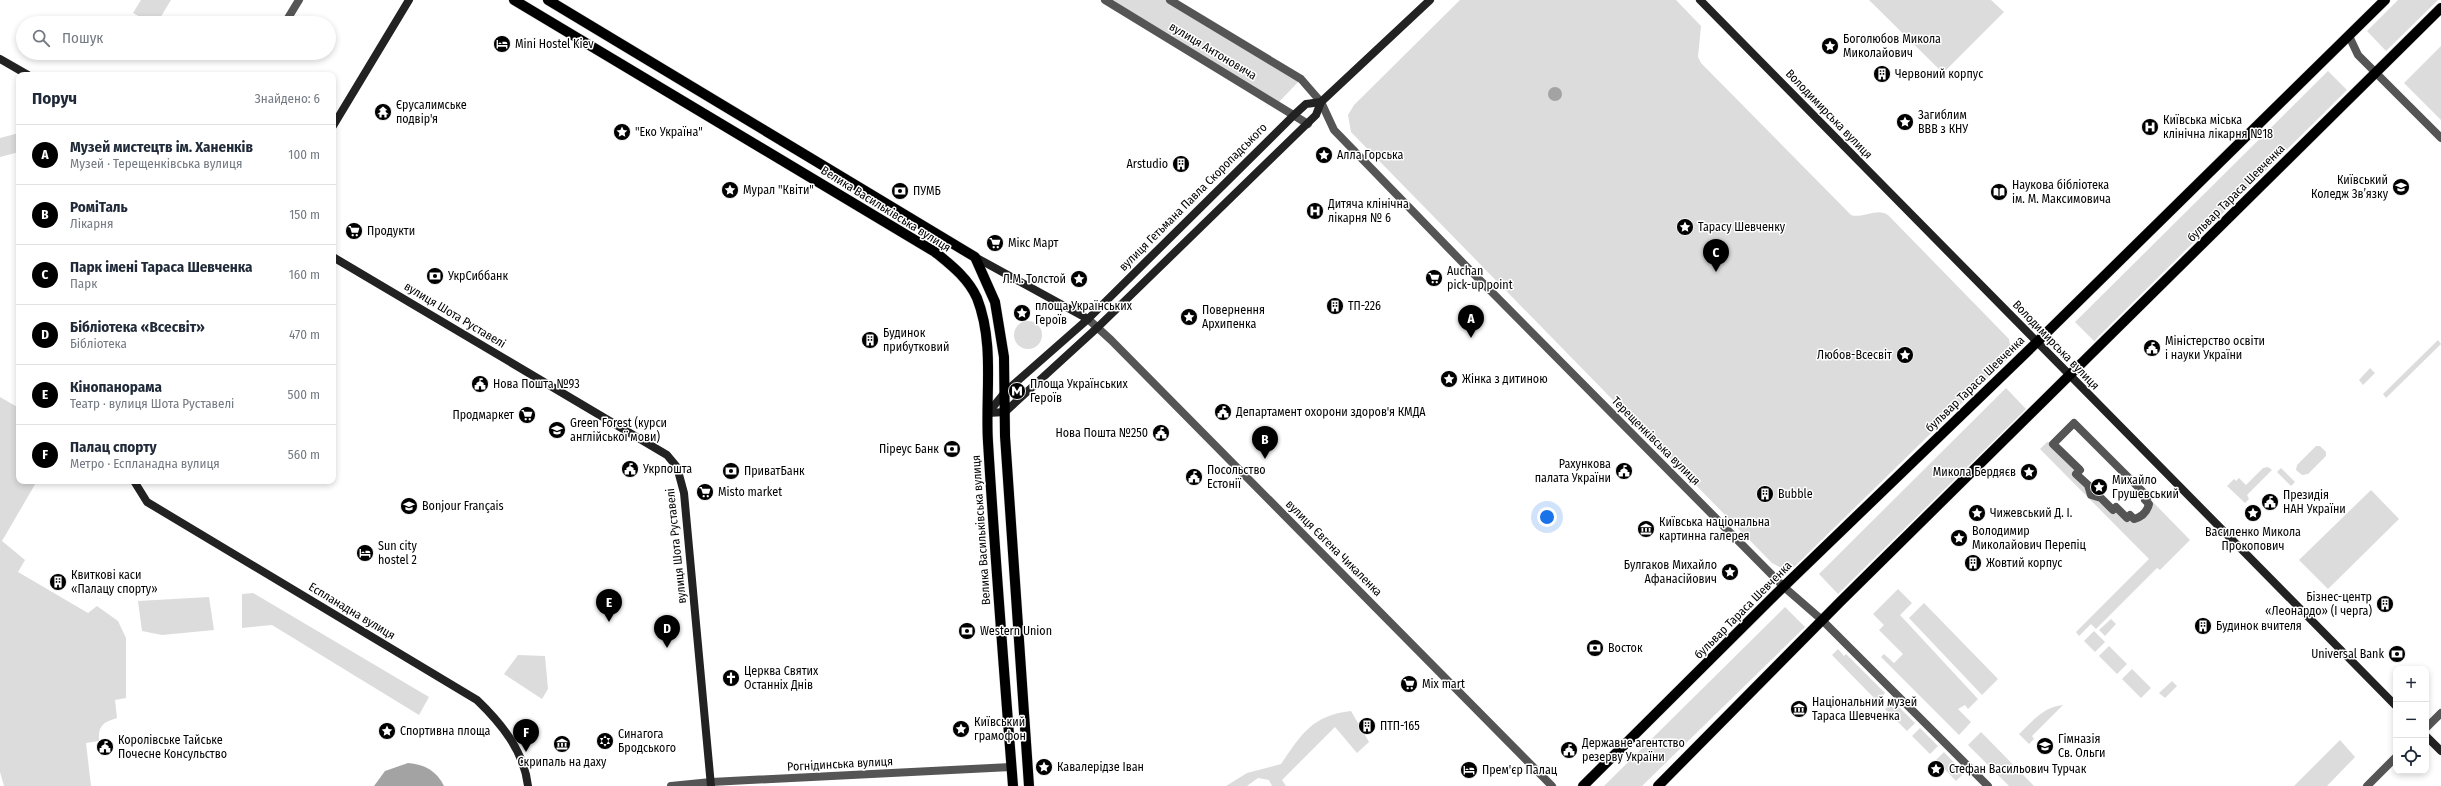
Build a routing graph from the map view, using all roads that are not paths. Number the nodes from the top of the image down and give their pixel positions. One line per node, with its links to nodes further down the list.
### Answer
1 (300, 0): 11 (street)
2 (409, 0): 18 (main road)
3 (514, 0): 29 (main road, Велика Васильківська вулиця)
4 (548, 0): 21 (main road, Велика Васильківська вулиця)
5 (1105, 0): 17 (street, вулиця Антоновича)
6 (1170, 0): 16 (street, вулиця Антоновича)
7 (1430, 0): 16 (main road, вулиця Гетьмана Павла Скоропадського)
8 (1700, 0): 25 (main road, Володимирська вулиця)
9 (2385, 0): 12 (main road, бульвар Тараса Шевченка)
10 (2441, 8): 15 (main road, бульвар Тараса Шевченка)
11 (290, 16)
12 (2349, 36): 15 (street); 25 (main road, бульвар Тараса Шевченка)
13 (0, 59): 14 (main road)
14 (23, 72)
15 (2376, 72): 20 (street); 26 (main road, бульвар Тараса Шевченка)
16 (1321, 102): 17 (main road, вулиця Гетьмана Павла Скоропадського); 19 (main road, вулиця Гетьмана Павла Скоропадського); 32 (street, Терещенківська вулиця)
17 (1294, 115): 19 (street, вулиця Антоновича); 23 (main road, вулиця Гетьмана Павла Скоропадського)
18 (336, 121)
19 (1308, 124): 24 (main road, вулиця Гетьмана Павла Скоропадського)
20 (2441, 138)
21 (975, 257): 23 (main road); 27 (main road)
22 (336, 259): 41 (main road, вулиця Шота Руставелі)
23 (1088, 319): 24 (street); 27 (main road)
24 (1098, 327): 28 (main road); 46 (street, вулиця Євгена Чикаленка)
25 (2036, 343): 26 (main road, Володимирська вулиця); 32 (main road, бульвар Тараса Шевченка)
26 (2069, 377): 33 (main road, бульвар Тараса Шевченка); 34 (main road, Володимирська вулиця)
27 (1006, 391): 28 (main road); 29 (main road)
28 (1005, 412): 29 (main road); 45 (main road)
29 (988, 413): 40 (main road, Велика Васильківська вулиця)
30 (136, 484): 42 (main road, Еспланадна вулиця)
31 (2148, 498): 31 (street)
32 (1784, 587): 33 (street, Терещенківська вулиця); 47 (main road, бульвар Тараса Шевченка)
33 (1822, 620): 48 (main road, бульвар Тараса Шевченка); 49 (street, Терещенківська вулиця)
34 (2393, 703)
35 (2441, 713): 36 (street)
36 (2429, 725)
37 (2428, 738): 38 (main road)
38 (2441, 751)
39 (2393, 760): 50 (street)
40 (1011, 767): 41 (street, Рогнідинська вулиця); 44 (main road, Велика Васильківська вулиця)
41 (711, 784): 43 (street, Рогнідинська вулиця)
42 (528, 786)
43 (671, 786)
44 (1012, 786)
45 (1029, 786)
46 (1552, 786)
47 (1583, 786)
48 (1658, 786)
49 (1988, 786)
50 (2367, 786)

